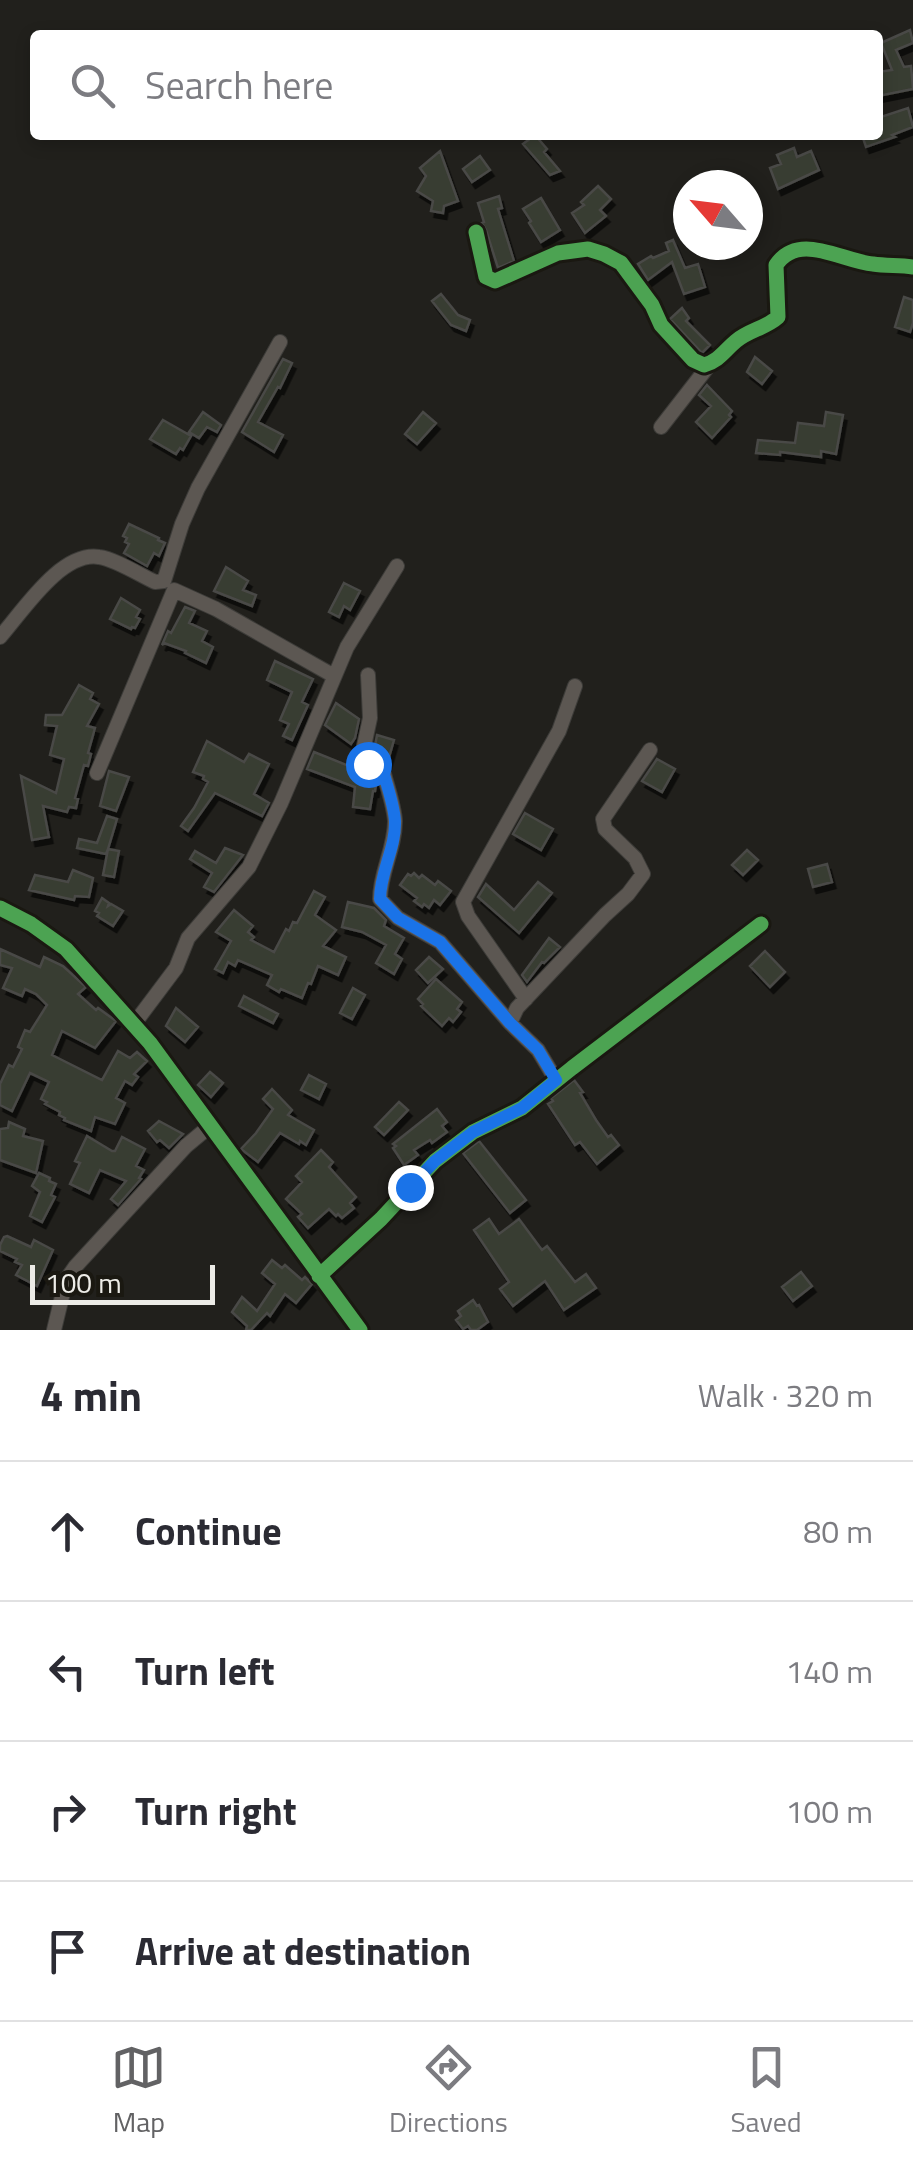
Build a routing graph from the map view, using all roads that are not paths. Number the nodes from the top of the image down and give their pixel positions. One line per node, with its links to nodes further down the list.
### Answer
1 (476, 232): 4 (street)
2 (913, 267): 4 (street)
3 (280, 342): 7 (street)
4 (710, 364): 5 (street)
5 (661, 427)
6 (397, 566): 9 (street)
7 (0, 637)
8 (368, 674): 16 (street)
9 (334, 676): 12 (street); 17 (street)
10 (575, 686): 15 (street)
11 (650, 750): 15 (street)
12 (97, 773)
13 (0, 908): 17 (street)
14 (761, 924): 18 (street)
15 (526, 999): 16 (street)
16 (510, 1023): 18 (street)
17 (134, 1024): 19 (street)
18 (556, 1080): 20 (street)
19 (210, 1126): 20 (street); 21 (street)
20 (319, 1276): 22 (street)
21 (54, 1330)
22 (358, 1330)

